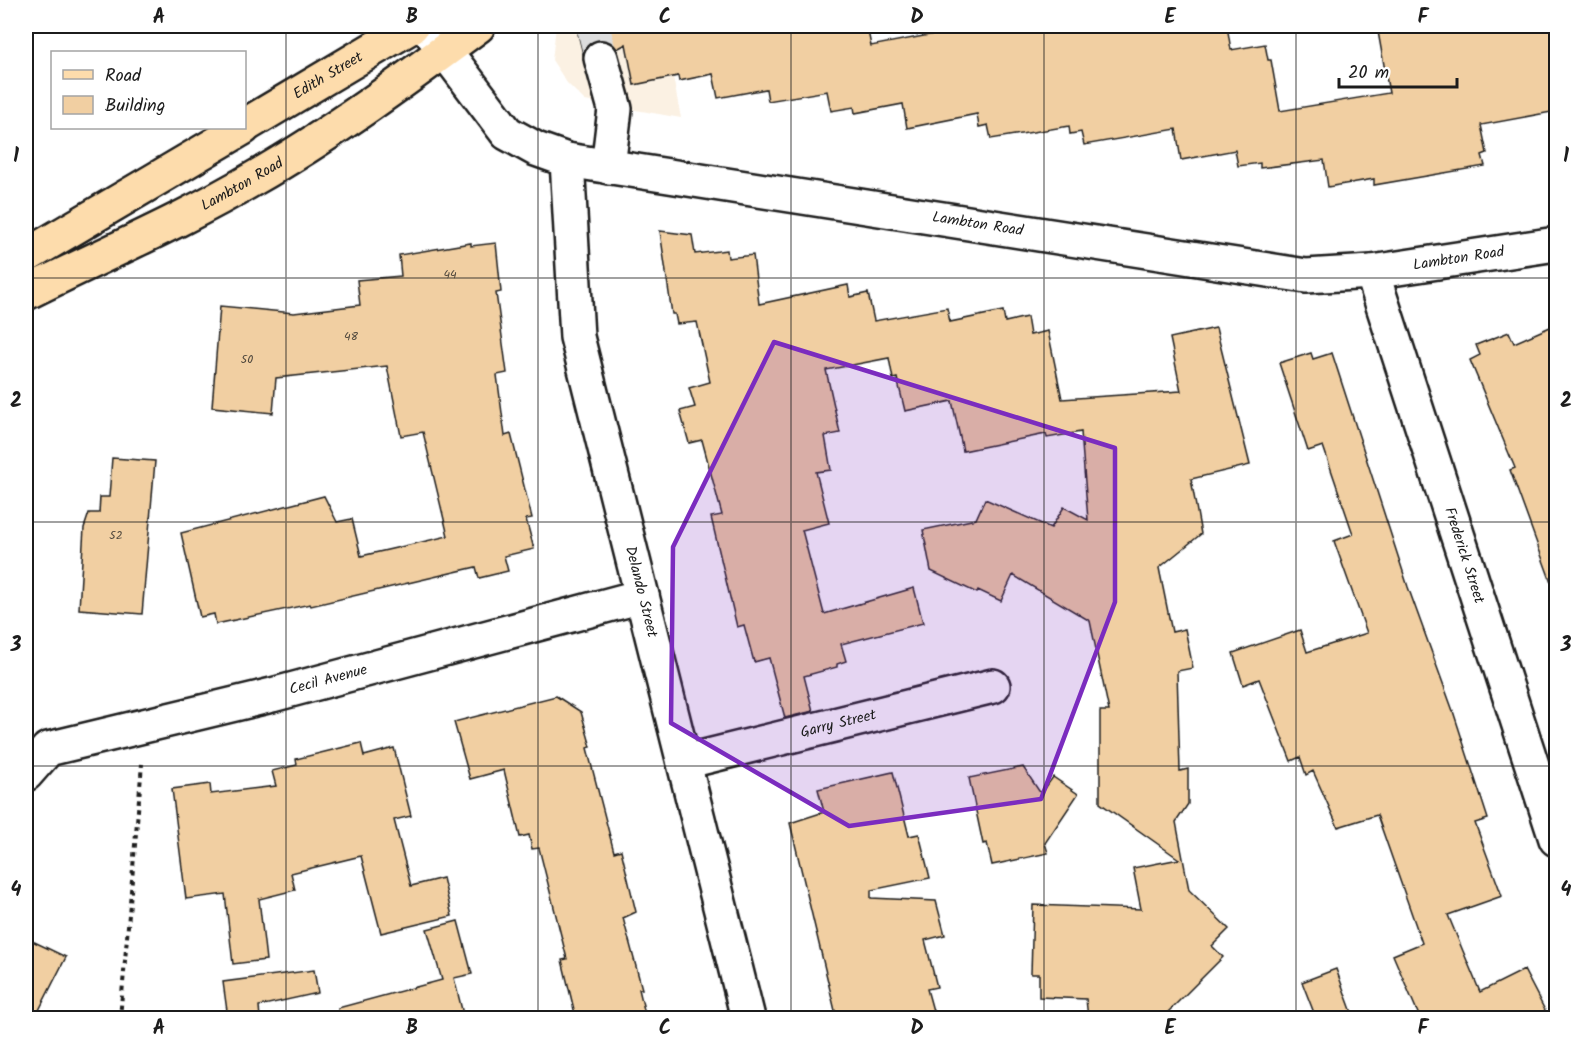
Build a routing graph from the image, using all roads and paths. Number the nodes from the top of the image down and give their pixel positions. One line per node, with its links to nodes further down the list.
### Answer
1 (412, 26): 5 (main road, Edith Street)
2 (478, 26): 3 (main road)
3 (435, 38): 7 (street, Lambton Road); 12 (main road, Lambton Road)
4 (601, 58): 8 (street)
5 (246, 126)
6 (241, 129): 10 (main road, Edith Street)
7 (567, 160): 8 (street, Lambton Road); 13 (street, Delando Street)
8 (608, 167): 11 (street, Lambton Road)
9 (1557, 244): 11 (street, Lambton Road)
10 (26, 256)
11 (1372, 272): 18 (street, Frederick Street)
12 (26, 293)
13 (642, 596): 15 (street, Cecil Avenue); 16 (street, Delando Street)
14 (993, 686): 16 (street, Garry Street)
15 (146, 727): 17 (street, Cecil Avenue); 19 (path)
16 (684, 762): 20 (street, Delando Street)
17 (26, 774)
18 (1557, 839)
19 (120, 1018)
20 (748, 1018)

